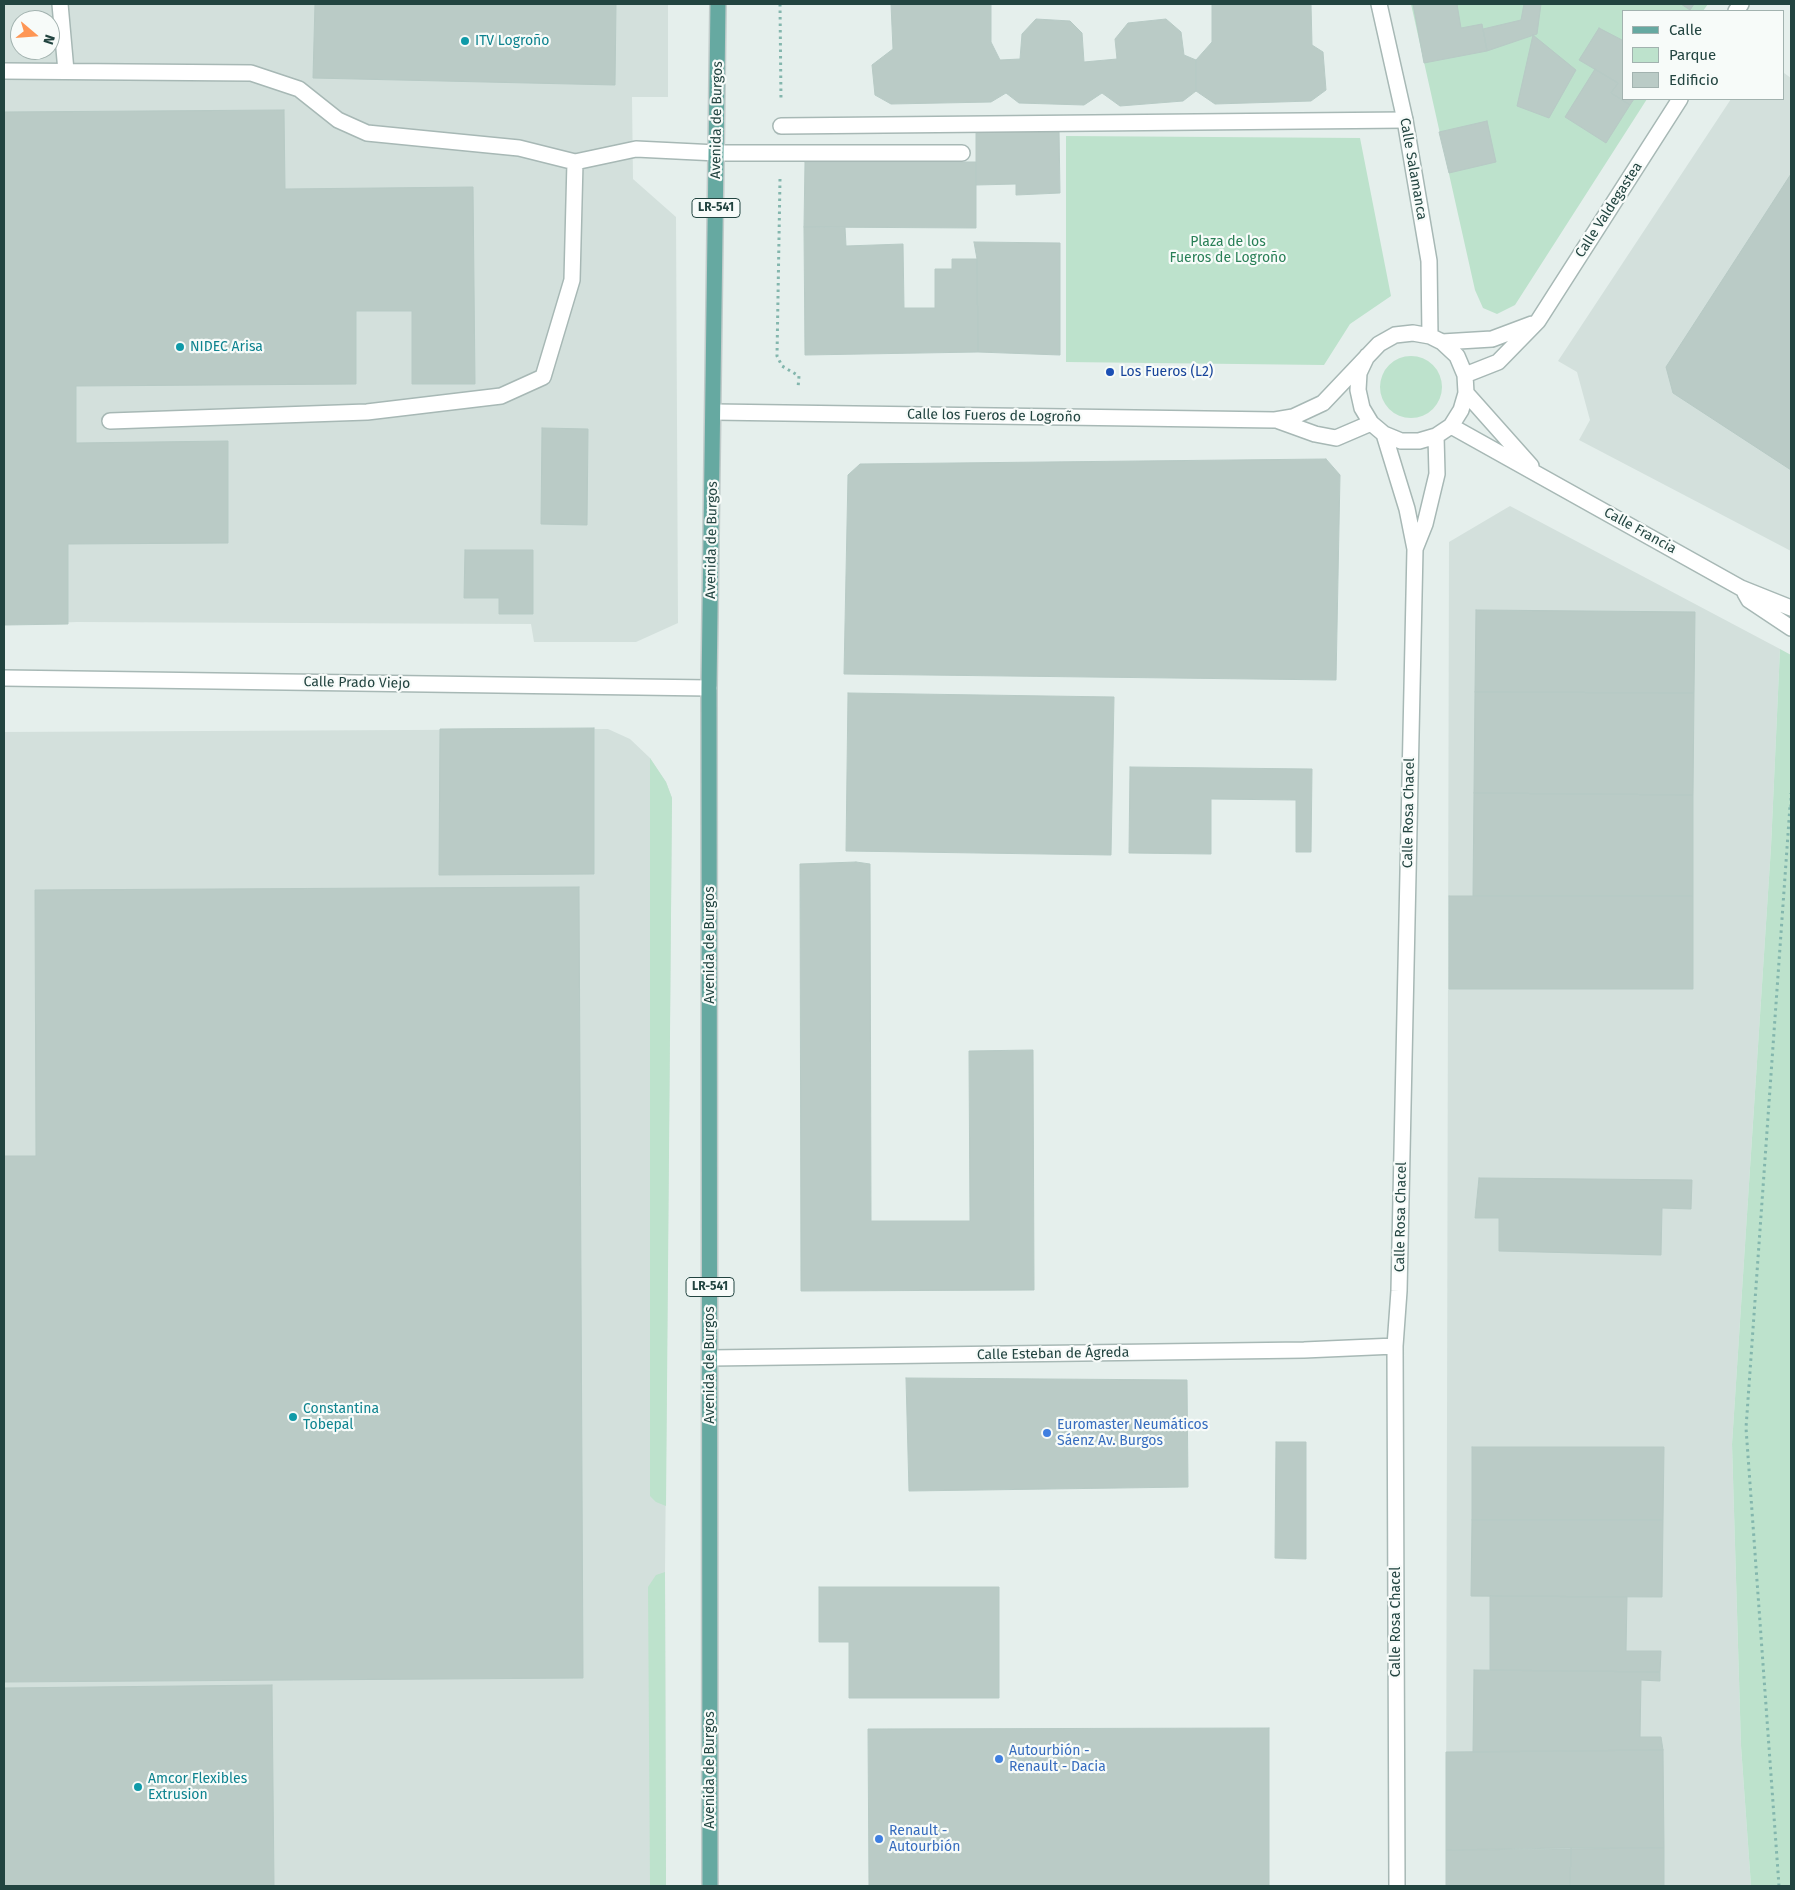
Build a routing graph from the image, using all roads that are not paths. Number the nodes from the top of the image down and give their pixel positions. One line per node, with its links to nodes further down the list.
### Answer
1 (60, 4): 5 (street)
2 (718, 4): 9 (main road, Avenida de Burgos / LR-541)
3 (1379, 4): 7 (street, Calle Salamanca)
4 (4, 70): 5 (street)
5 (66, 71): 11 (street)
6 (1679, 100): 12 (street, Calle Valdegastea)
7 (1404, 120): 8 (street); 13 (street, Calle Salamanca)
8 (780, 126)
9 (717, 153): 10 (street); 11 (street); 17 (main road, Avenida de Burgos / LR-541)
10 (962, 153)
11 (575, 162): 19 (street)
12 (1538, 321): 13 (street); 15 (street, Calle Valdegastea)
13 (1436, 339): 14 (street); 15 (street)
14 (1367, 356): 18 (street, Calle los Fueros de Logroño); 20 (street)
15 (1465, 375): 16 (street)
16 (1466, 393): 21 (street); 24 (street, Calle Francia)
17 (714, 412): 18 (street, Calle los Fueros de Logroño); 30 (main road, Avenida de Burgos / LR-541)
18 (1275, 420): 20 (street, Calle los Fueros de Logroño)
19 (110, 421)
20 (1371, 423): 22 (street)
21 (1451, 426): 23 (street); 24 (street, Calle Francia)
22 (1384, 434): 23 (street); 25 (street, Calle Rosa Chacel)
23 (1436, 436): 25 (street, Calle Rosa Chacel)
24 (1538, 474): 26 (street, Calle Francia)
25 (1415, 549): 31 (street, Calle Rosa Chacel)
26 (1741, 588): 27 (street, Calle Francia); 28 (street, Calle Francia)
27 (1791, 608)
28 (1791, 628)
29 (4, 678): 30 (street, Calle Prado Viejo)
30 (710, 688): 32 (main road, Avenida de Burgos / LR-541)
31 (1395, 1346): 32 (street, Calle Esteban de Ágreda); 34 (street, Calle Rosa Chacel)
32 (710, 1358): 33 (main road, Avenida de Burgos / LR-541)
33 (710, 1886)
34 (1397, 1886)

